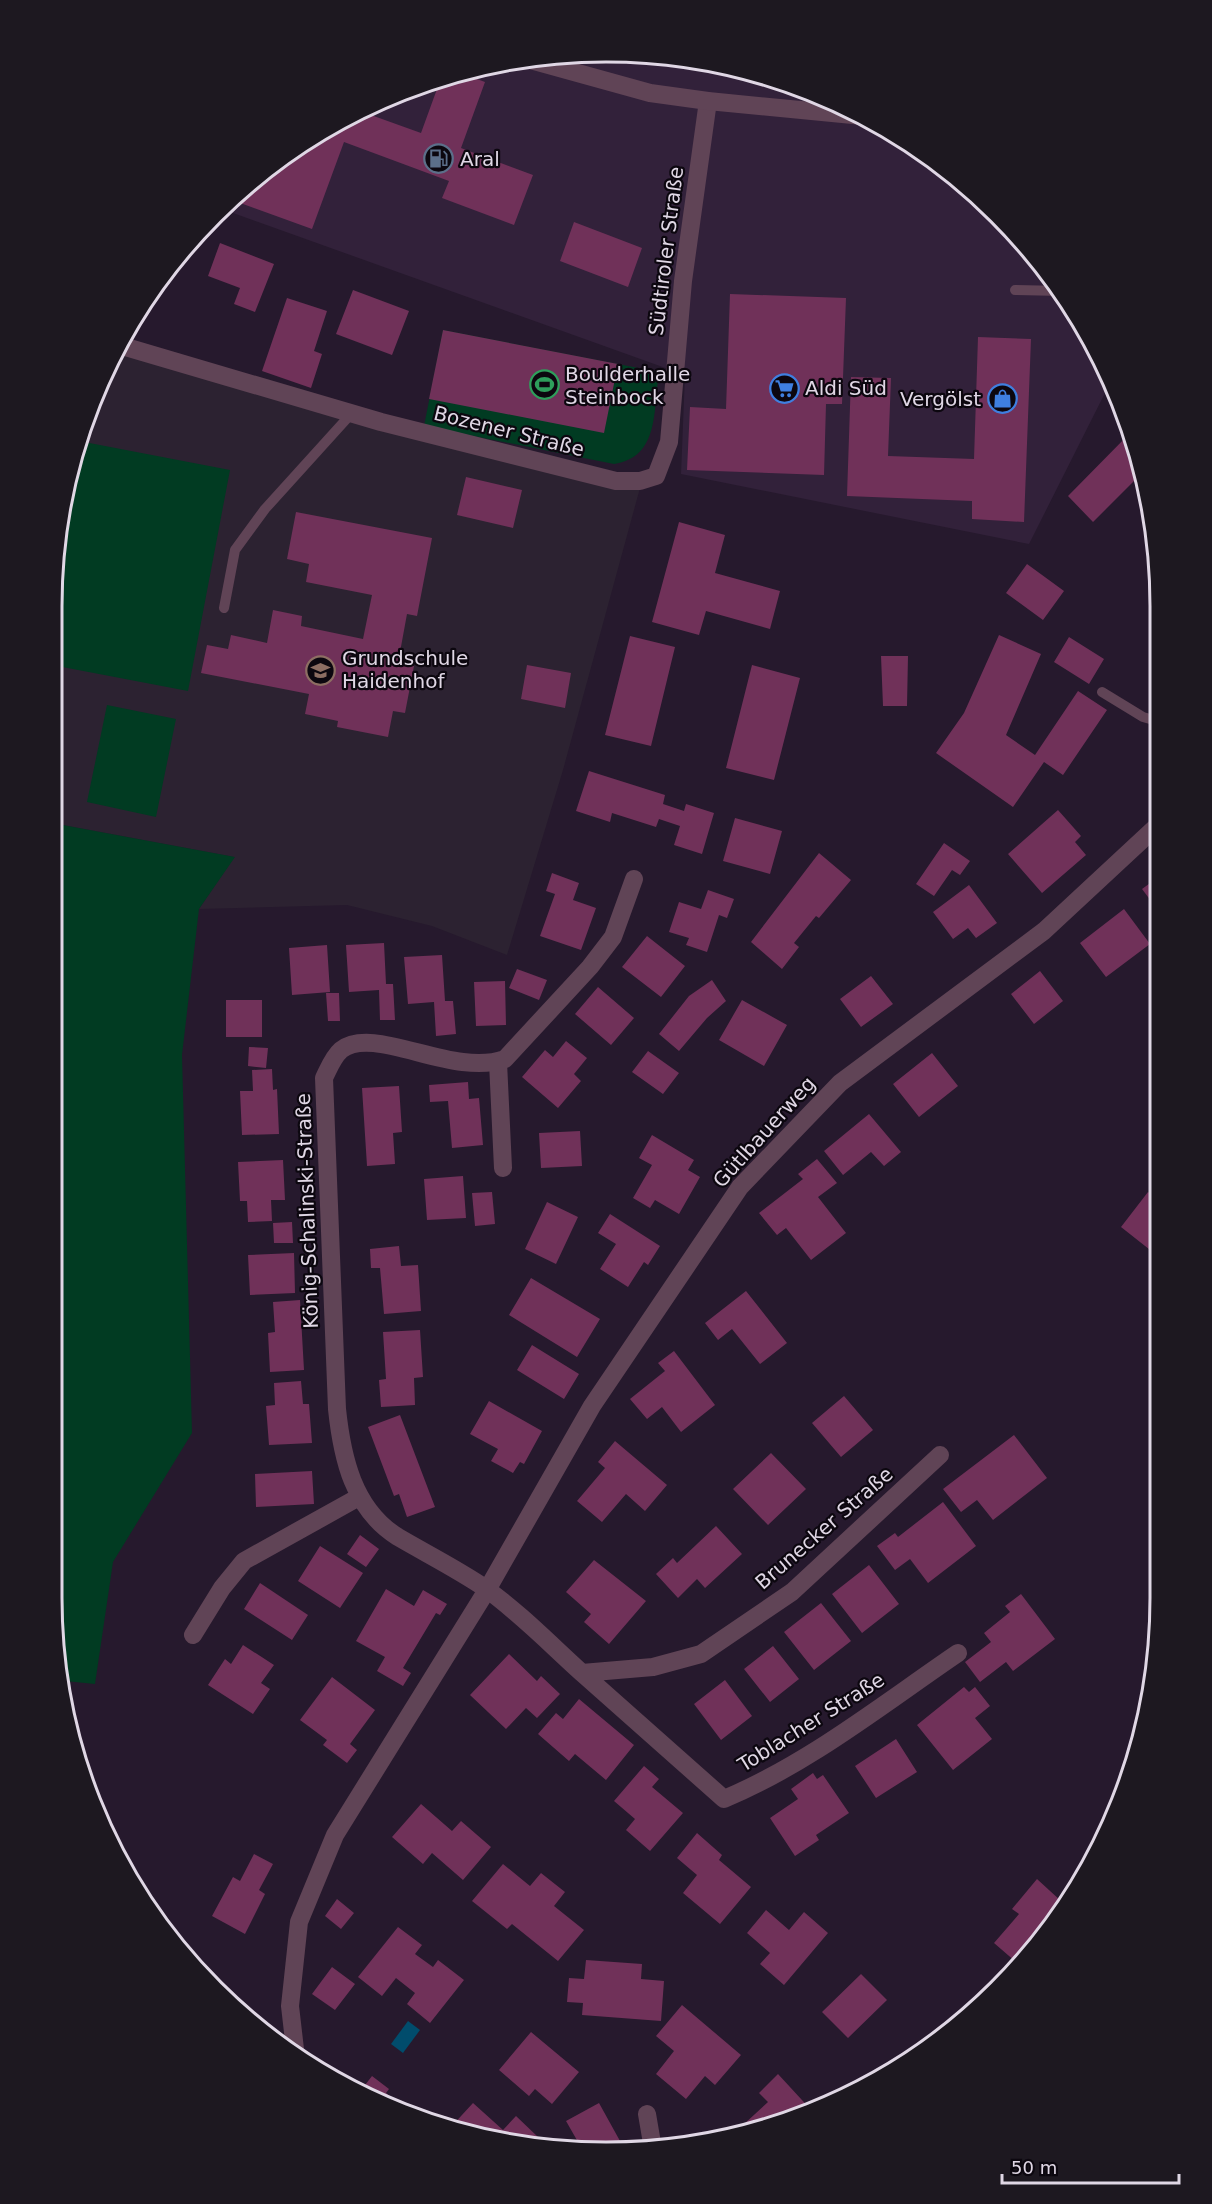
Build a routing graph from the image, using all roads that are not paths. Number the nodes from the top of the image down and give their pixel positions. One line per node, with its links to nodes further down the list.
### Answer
1 (548, 65): 2 (street)
2 (708, 101): 3 (street); 8 (street, Südtiroler Straße)
3 (837, 113)
4 (1015, 290): 5 (lane)
5 (1050, 291)
6 (127, 348): 7 (street, Bozener Straße)
7 (351, 414): 8 (street, Bozener Straße); 9 (lane)
8 (656, 476)
9 (224, 608)
10 (1102, 692): 11 (lane)
11 (1150, 719)
12 (1150, 833): 18 (street, Gütlbauerweg)
13 (634, 879): 14 (street)
14 (498, 1062): 15 (street); 17 (street, König-Schalinski-Straße)
15 (503, 1168)
16 (940, 1455): 21 (street, Brunecker Straße)
17 (359, 1497): 18 (street, König-Schalinski-Straße); 19 (street)
18 (487, 1590): 21 (street); 22 (street, Gütlbauerweg)
19 (193, 1635)
20 (958, 1653): 21 (street, Toblacher Straße)
21 (582, 1673)
22 (294, 2045)
23 (647, 2114): 24 (street)
24 (651, 2140)

